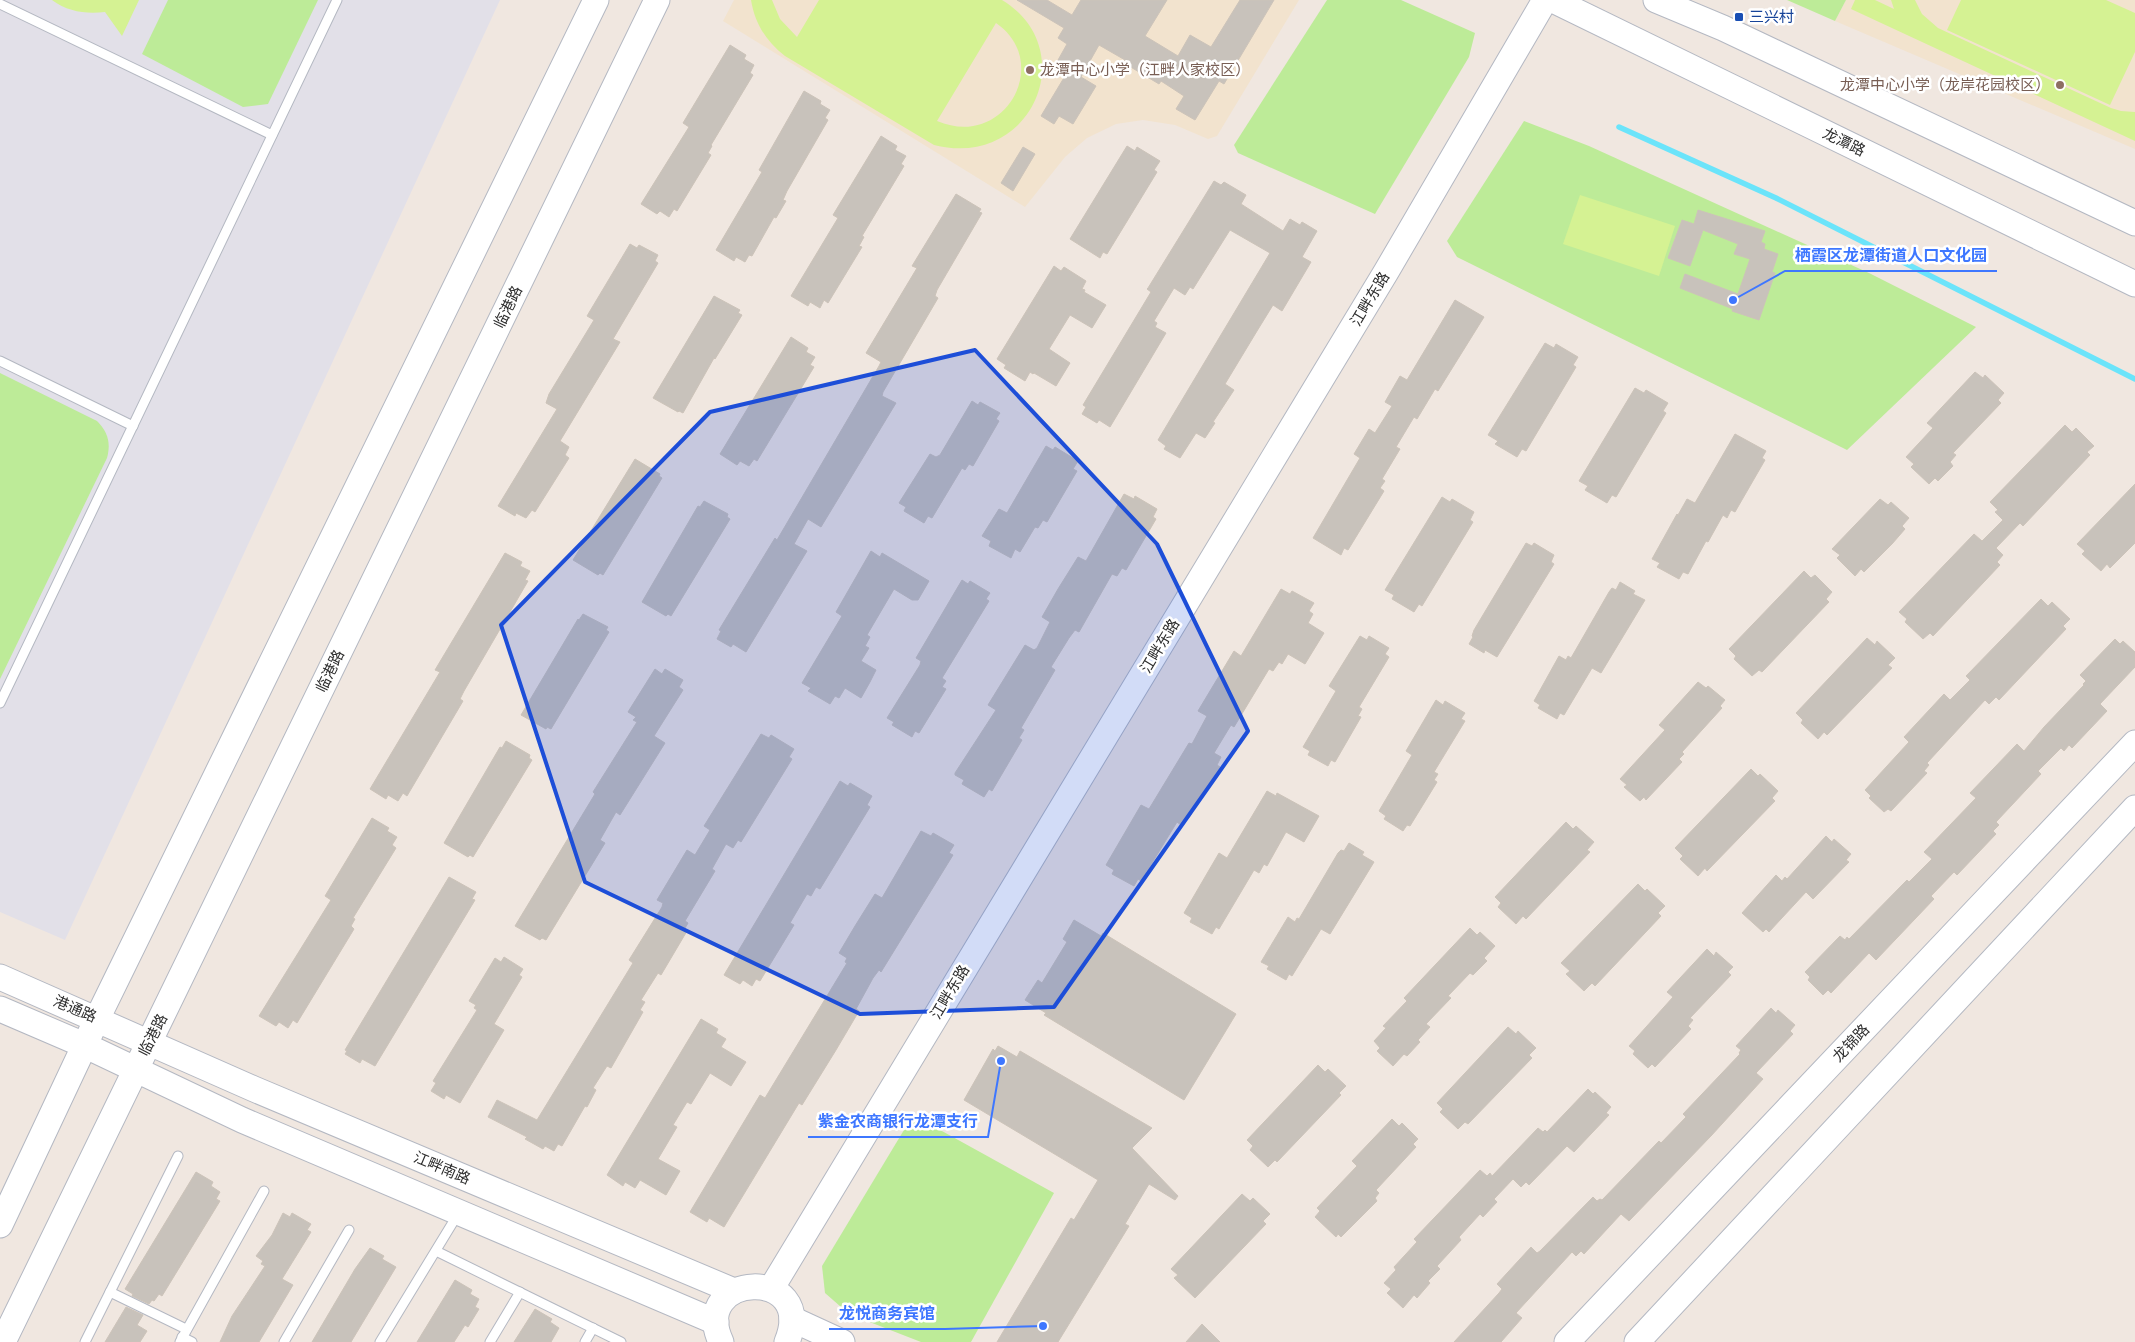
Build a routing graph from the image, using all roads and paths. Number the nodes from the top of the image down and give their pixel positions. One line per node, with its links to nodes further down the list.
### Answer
1 (336, 0): 8 (lane)
2 (596, 0): 18 (street)
3 (657, 0): 19 (street, 临港路)
4 (1545, 0): 28 (street, 江畔东路)
5 (1553, 0): 10 (street, 龙潭路)
6 (1656, 0): 9 (street)
7 (0, 4): 8 (lane)
8 (272, 135): 12 (lane)
9 (2135, 222)
10 (2135, 284)
11 (0, 361): 12 (lane)
12 (133, 426): 13 (lane)
13 (0, 703)
14 (2135, 743): 45 (street, 龙锦路)
15 (2135, 808): 46 (street)
16 (0, 977): 18 (street, 港通路)
17 (0, 1009): 20 (street, 港通路)
18 (97, 1019): 19 (street, 港通路); 20 (street)
19 (150, 1042): 21 (street, 临港路); 29 (street, 江畔南路)
20 (84, 1045): 21 (street, 港通路); 25 (street)
21 (135, 1070): 24 (street); 36 (street, 临港路)
22 (178, 1156): 30 (lane)
23 (264, 1190): 35 (lane)
24 (459, 1214): 27 (lane); 34 (street)
25 (0, 1225)
26 (349, 1230): 39 (lane)
27 (436, 1250): 31 (lane); 40 (lane)
28 (771, 1289): 29 (street); 33 (street)
29 (734, 1290): 34 (street)
30 (110, 1292): 35 (lane); 37 (lane)
31 (520, 1292): 32 (lane); 41 (lane)
32 (593, 1328): 42 (lane); 43 (lane)
33 (789, 1330): 44 (street)
34 (719, 1332)
35 (183, 1336): 38 (lane)
36 (3, 1342)
37 (85, 1342)
38 (192, 1342)
39 (284, 1342)
40 (380, 1342)
41 (490, 1342)
42 (585, 1342)
43 (621, 1342)
44 (842, 1342)
45 (1567, 1342)
46 (1636, 1342)

